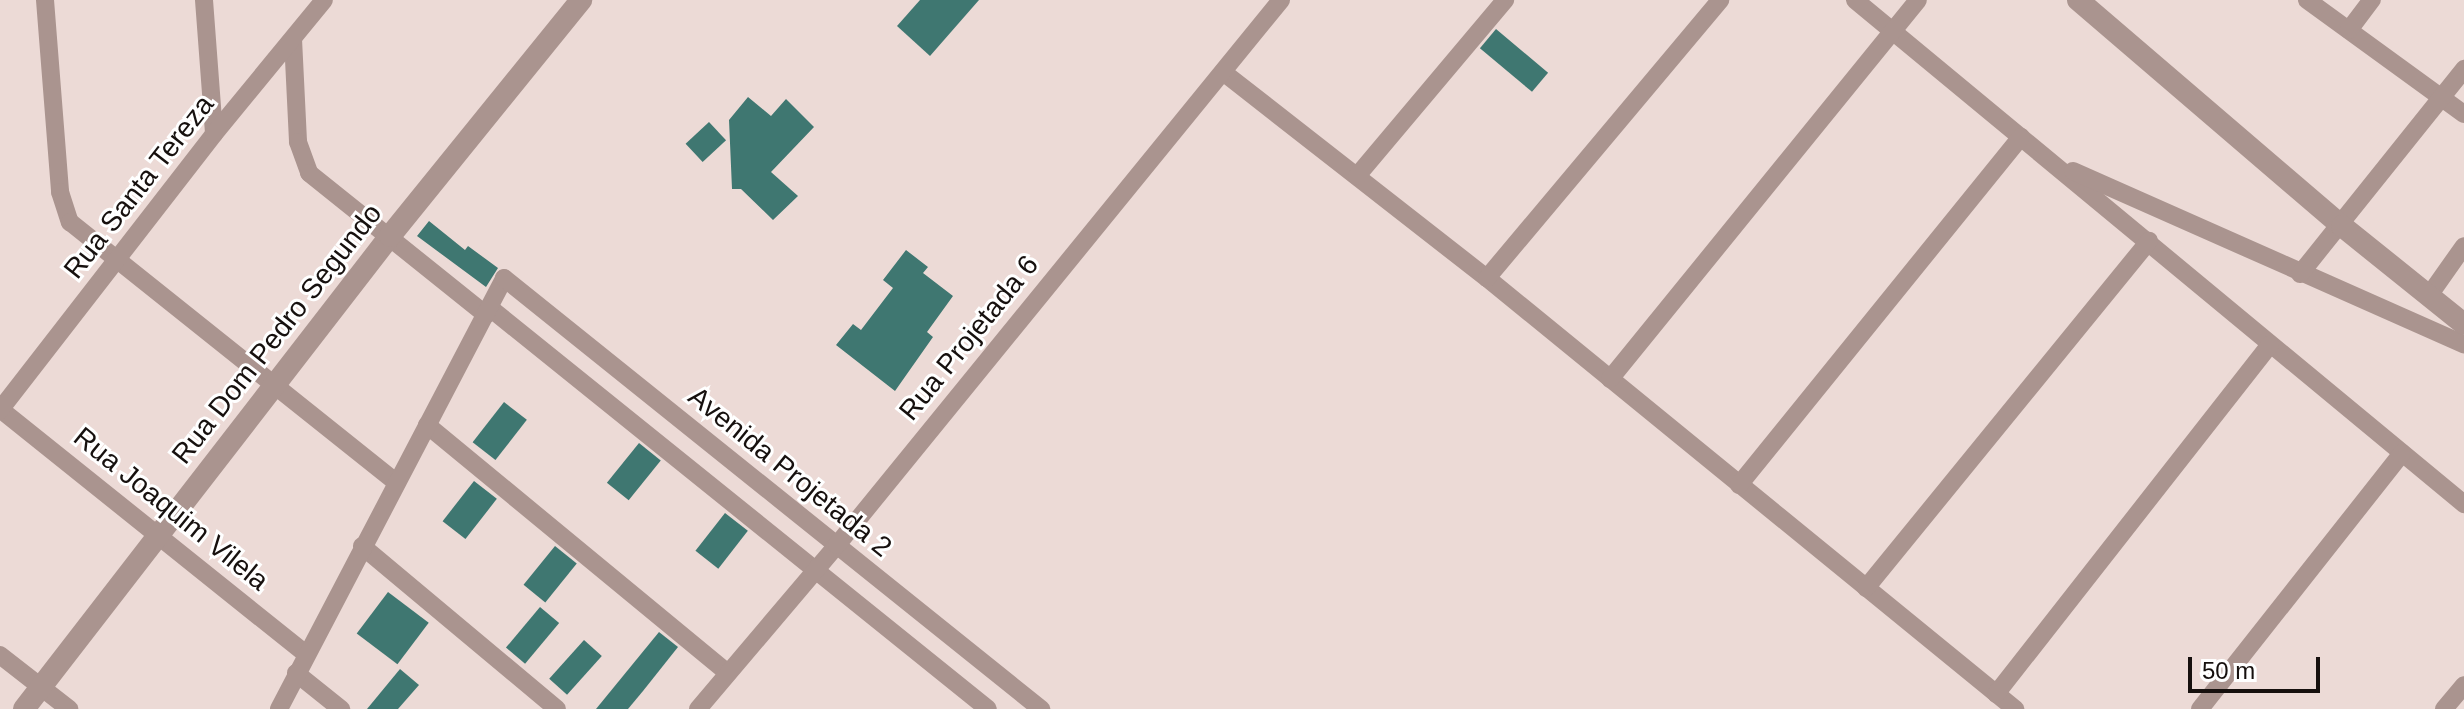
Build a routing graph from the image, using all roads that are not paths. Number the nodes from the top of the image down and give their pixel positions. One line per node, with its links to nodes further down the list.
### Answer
1 (45, 0): 28 (street)
2 (204, 0): 20 (street)
3 (324, 0): 15 (street, Rua Santa Tereza)
4 (581, 0): 25 (street, Rua Dom Pedro Segundo)
5 (1281, 0): 17 (street, Rua Projetada 6)
6 (1505, 0): 23 (street)
7 (1720, 0): 30 (street)
8 (1855, 0): 14 (street)
9 (1918, 0): 14 (street)
10 (2078, 0): 24 (street)
11 (2307, 0): 13 (street)
12 (2372, 0): 13 (street)
13 (2349, 30): 18 (street)
14 (1893, 31): 21 (street); 36 (street)
15 (293, 39): 20 (street, Rua Santa Tereza); 25 (street)
16 (2464, 69): 18 (street)
17 (1223, 72): 23 (street); 45 (street, Rua Projetada 6)
18 (2443, 98): 19 (street); 24 (street)
19 (2464, 114)
20 (214, 134): 28 (street, Rua Santa Tereza)
21 (2021, 137): 22 (street); 42 (street)
22 (2048, 160): 26 (street); 29 (street)
23 (1357, 176): 30 (street)
24 (2342, 226): 29 (street); 31 (street)
25 (390, 236): 32 (street); 37 (street, Rua Dom Pedro Segundo)
26 (2149, 241): 34 (street); 48 (street)
27 (2464, 246): 31 (street)
28 (116, 261): 37 (street); 38 (street, Rua Santa Tereza)
29 (2300, 274): 35 (street)
30 (1487, 278): 36 (street)
31 (2428, 297): 33 (street)
32 (488, 311): 39 (street); 45 (street, Avenida Projetada 2); 47 (street)
33 (2464, 324)
34 (2270, 344): 40 (street); 55 (street)
35 (2464, 344)
36 (1610, 379): 42 (street)
37 (275, 385): 41 (street); 44 (street, Rua Dom Pedro Segundo)
38 (0, 410): 44 (street, Rua Joaquim Vilela)
39 (427, 425): 41 (street); 52 (street)
40 (2402, 453): 43 (street); 65 (street)
41 (397, 483): 46 (street)
42 (1739, 485): 48 (street)
43 (2464, 504)
44 (160, 535): 49 (street, Rua Joaquim Vilela); 54 (street, Rua Dom Pedro Segundo)
45 (837, 545): 47 (street, Rua Projetada 6); 63 (street, Avenida Projetada 2)
46 (362, 546): 49 (street); 60 (street)
47 (814, 571): 52 (street, Rua Projetada 6); 62 (street)
48 (1866, 588): 55 (street)
49 (306, 654): 51 (street)
50 (0, 655): 54 (street)
51 (296, 673): 58 (street); 59 (street)
52 (728, 673): 61 (street, Rua Projetada 6)
53 (2464, 685): 66 (street)
54 (42, 687): 56 (street, Rua Dom Pedro Segundo); 57 (street)
55 (1996, 694): 64 (street)
56 (24, 709)
57 (69, 709)
58 (279, 709)
59 (341, 709)
60 (557, 709)
61 (698, 709)
62 (988, 709)
63 (1041, 709)
64 (2015, 709)
65 (2200, 709)
66 (2444, 709)

